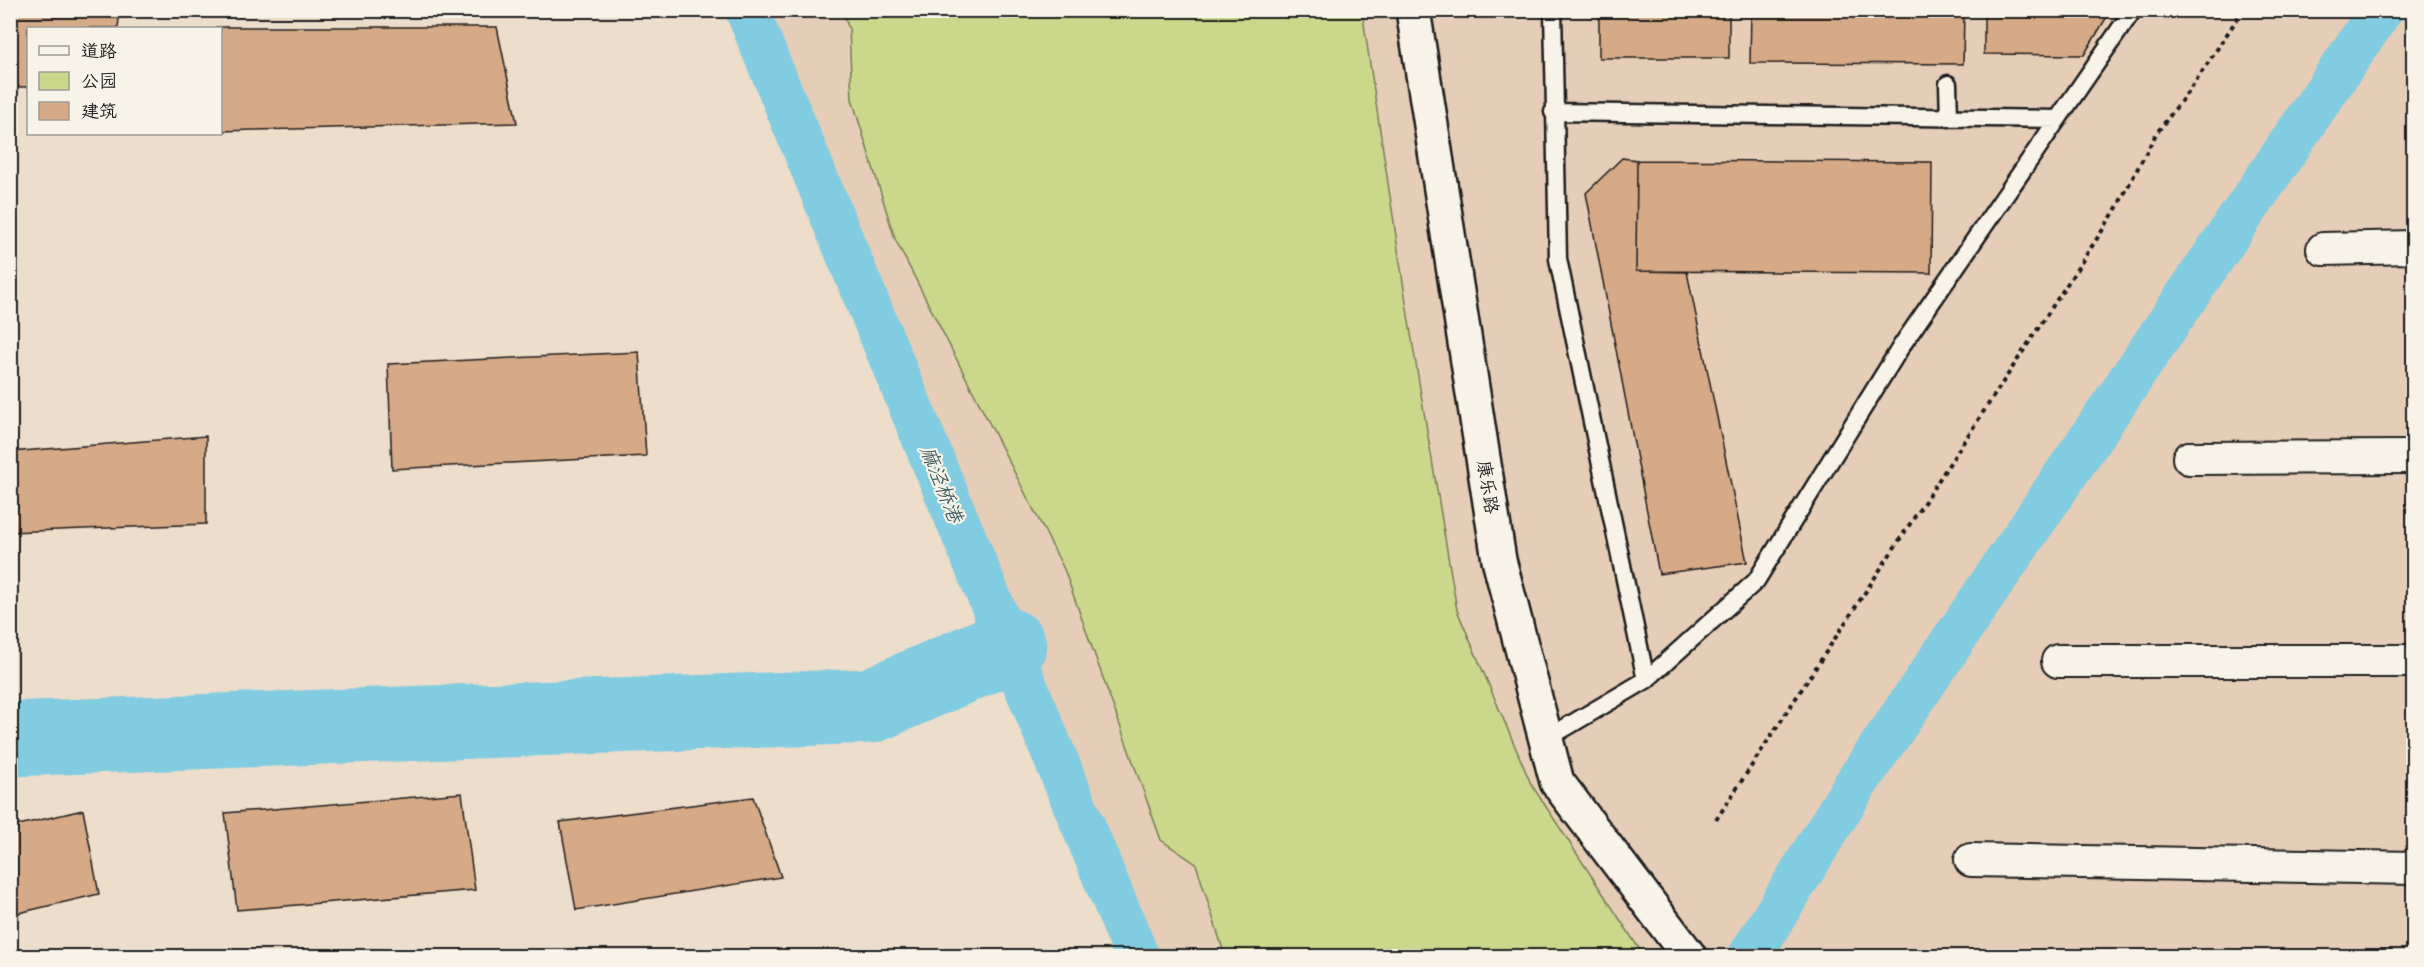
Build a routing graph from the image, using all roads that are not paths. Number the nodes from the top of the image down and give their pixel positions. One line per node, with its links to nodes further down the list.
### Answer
1 (1413, 10): 15 (street, 康乐路)
2 (1552, 10): 5 (lane)
3 (2133, 10): 7 (lane)
4 (1948, 84): 6 (lane)
5 (1553, 112): 6 (lane); 14 (lane)
6 (1949, 118): 7 (lane)
7 (2058, 119): 14 (lane)
8 (2414, 247): 9 (street)
9 (2323, 249)
10 (2414, 457): 11 (street)
11 (2189, 458)
12 (2058, 661): 13 (street)
13 (2414, 661)
14 (1646, 680): 15 (lane)
15 (1546, 739): 18 (street, 康乐路)
16 (1971, 860): 17 (street)
17 (2414, 867)
18 (1689, 957)

